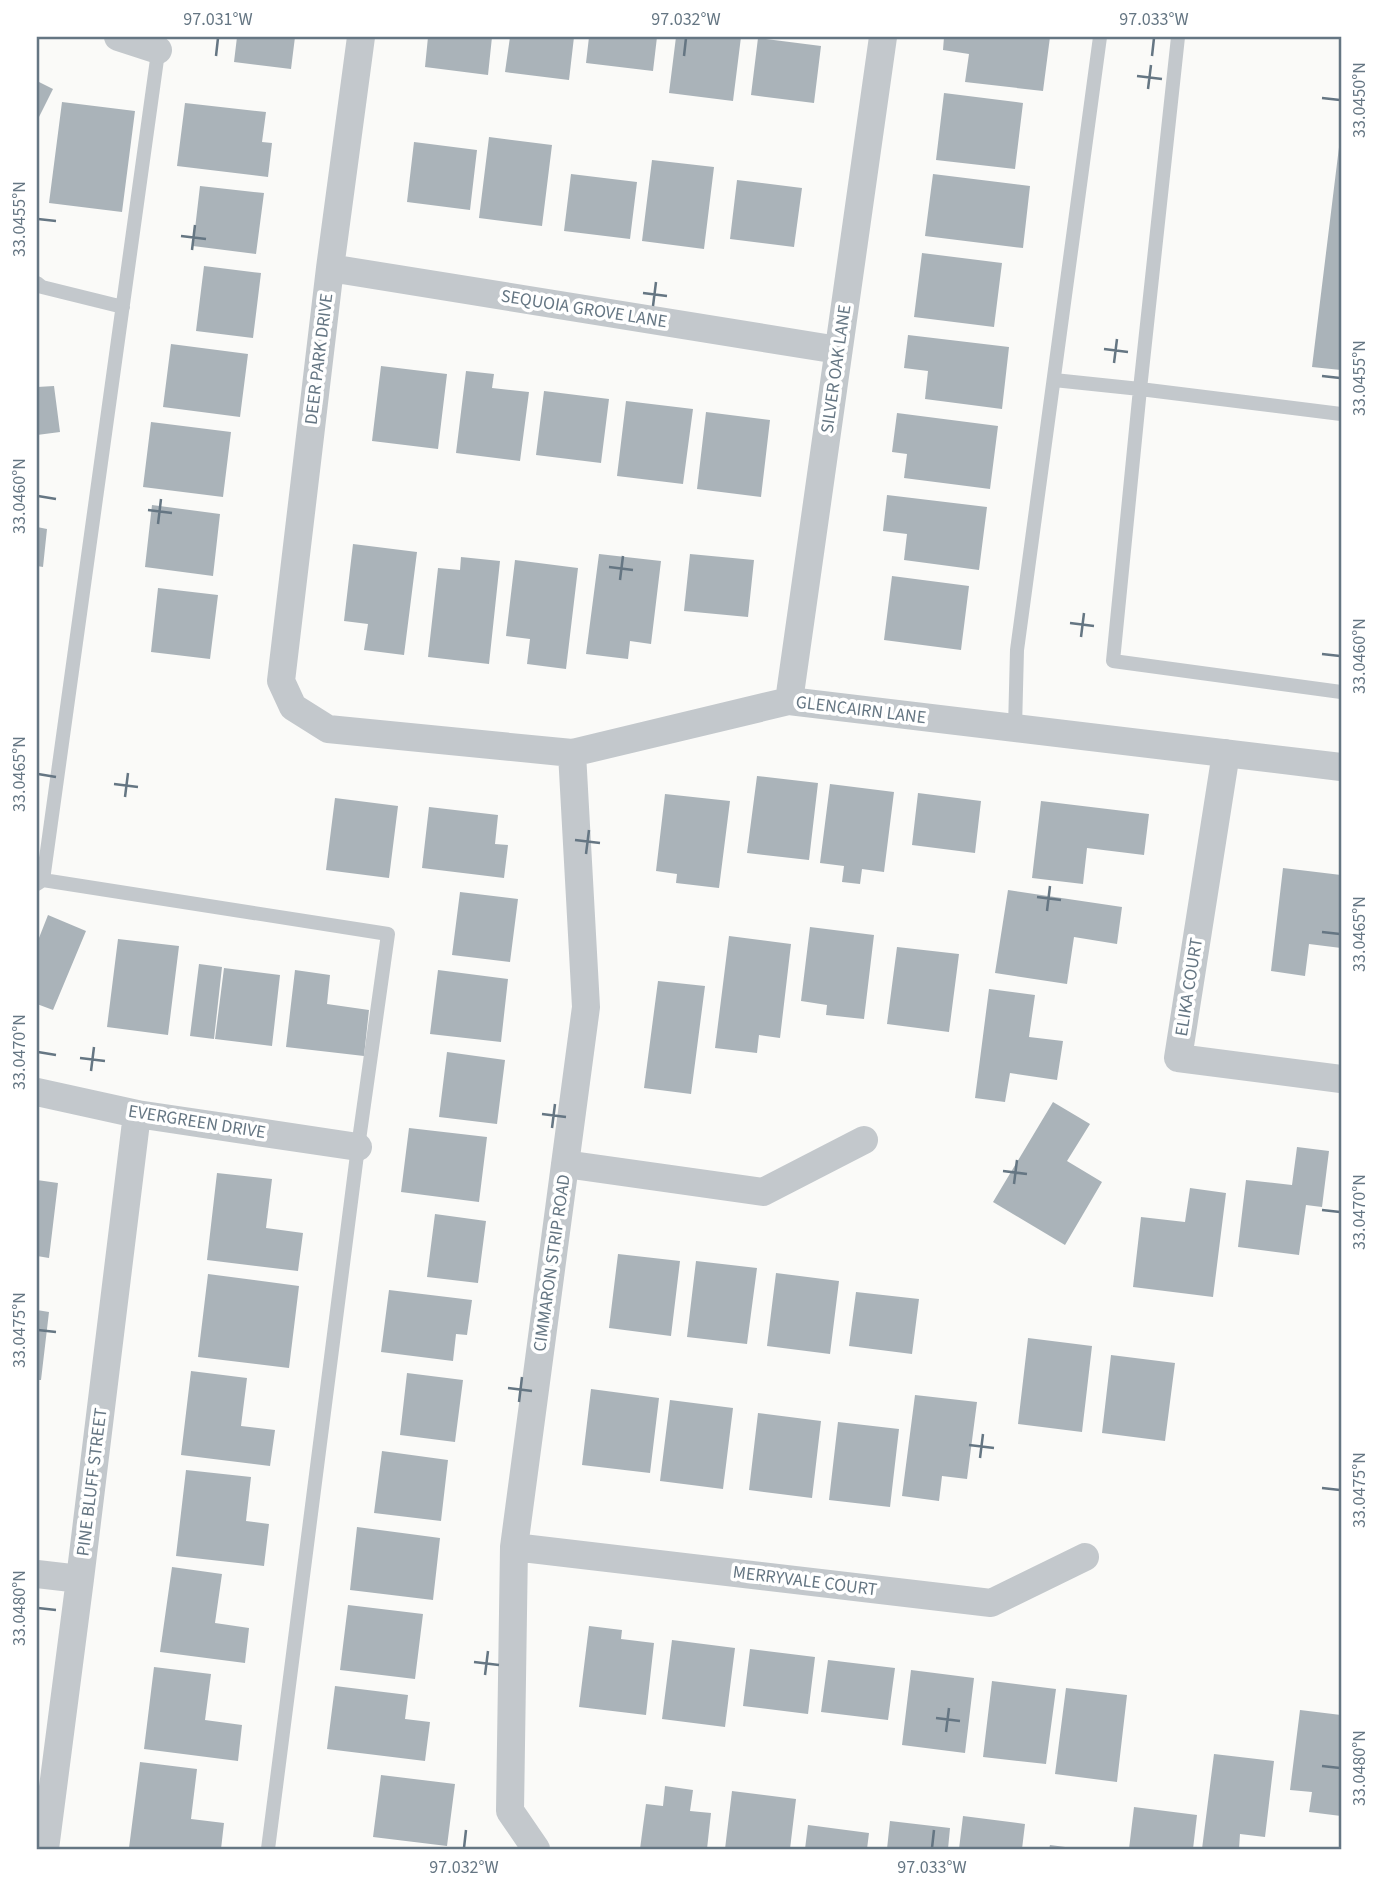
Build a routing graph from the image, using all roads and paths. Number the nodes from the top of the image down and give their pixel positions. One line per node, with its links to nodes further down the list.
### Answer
1 (118, 37): 6 (street)
2 (361, 37): 7 (street, DEER PARK DRIVE)
3 (883, 37): 10 (street, SILVER OAK LANE)
4 (1100, 37): 11 (lane)
5 (1178, 37): 12 (lane)
6 (159, 43): 9 (lane)
7 (330, 268): 10 (street, SEQUOIA GROVE LANE); 14 (street, DEER PARK DRIVE)
8 (37, 283): 9 (lane)
9 (123, 307): 21 (lane)
10 (838, 350): 16 (street, SILVER OAK LANE)
11 (1054, 380): 12 (lane); 17 (lane)
12 (1140, 389): 13 (lane); 15 (lane)
13 (1341, 414)
14 (281, 681): 18 (street, GLENCAIRN LANE)
15 (1341, 692)
16 (789, 701): 17 (street, GLENCAIRN LANE); 18 (street, GLENCAIRN LANE)
17 (1015, 728): 19 (street, GLENCAIRN LANE)
18 (572, 753): 27 (street, CIMMARON STRIP ROAD)
19 (1226, 754): 20 (street, GLENCAIRN LANE); 22 (street, ELIKA COURT)
20 (1341, 767)
21 (40, 882): 26 (lane)
22 (1341, 1079)
23 (37, 1092): 24 (street, EVERGREEN DRIVE)
24 (137, 1114): 26 (street, EVERGREEN DRIVE); 31 (street, PINE BLUFF STREET)
25 (864, 1140): 27 (street)
26 (358, 1147): 33 (lane)
27 (565, 1164): 28 (street, CIMMARON STRIP ROAD)
28 (514, 1547): 29 (street, MERRYVALE COURT); 34 (street, CIMMARON STRIP ROAD)
29 (1085, 1557)
30 (37, 1574): 31 (street)
31 (80, 1580): 32 (street, PINE BLUFF STREET)
32 (45, 1849)
33 (268, 1849)
34 (536, 1849)

